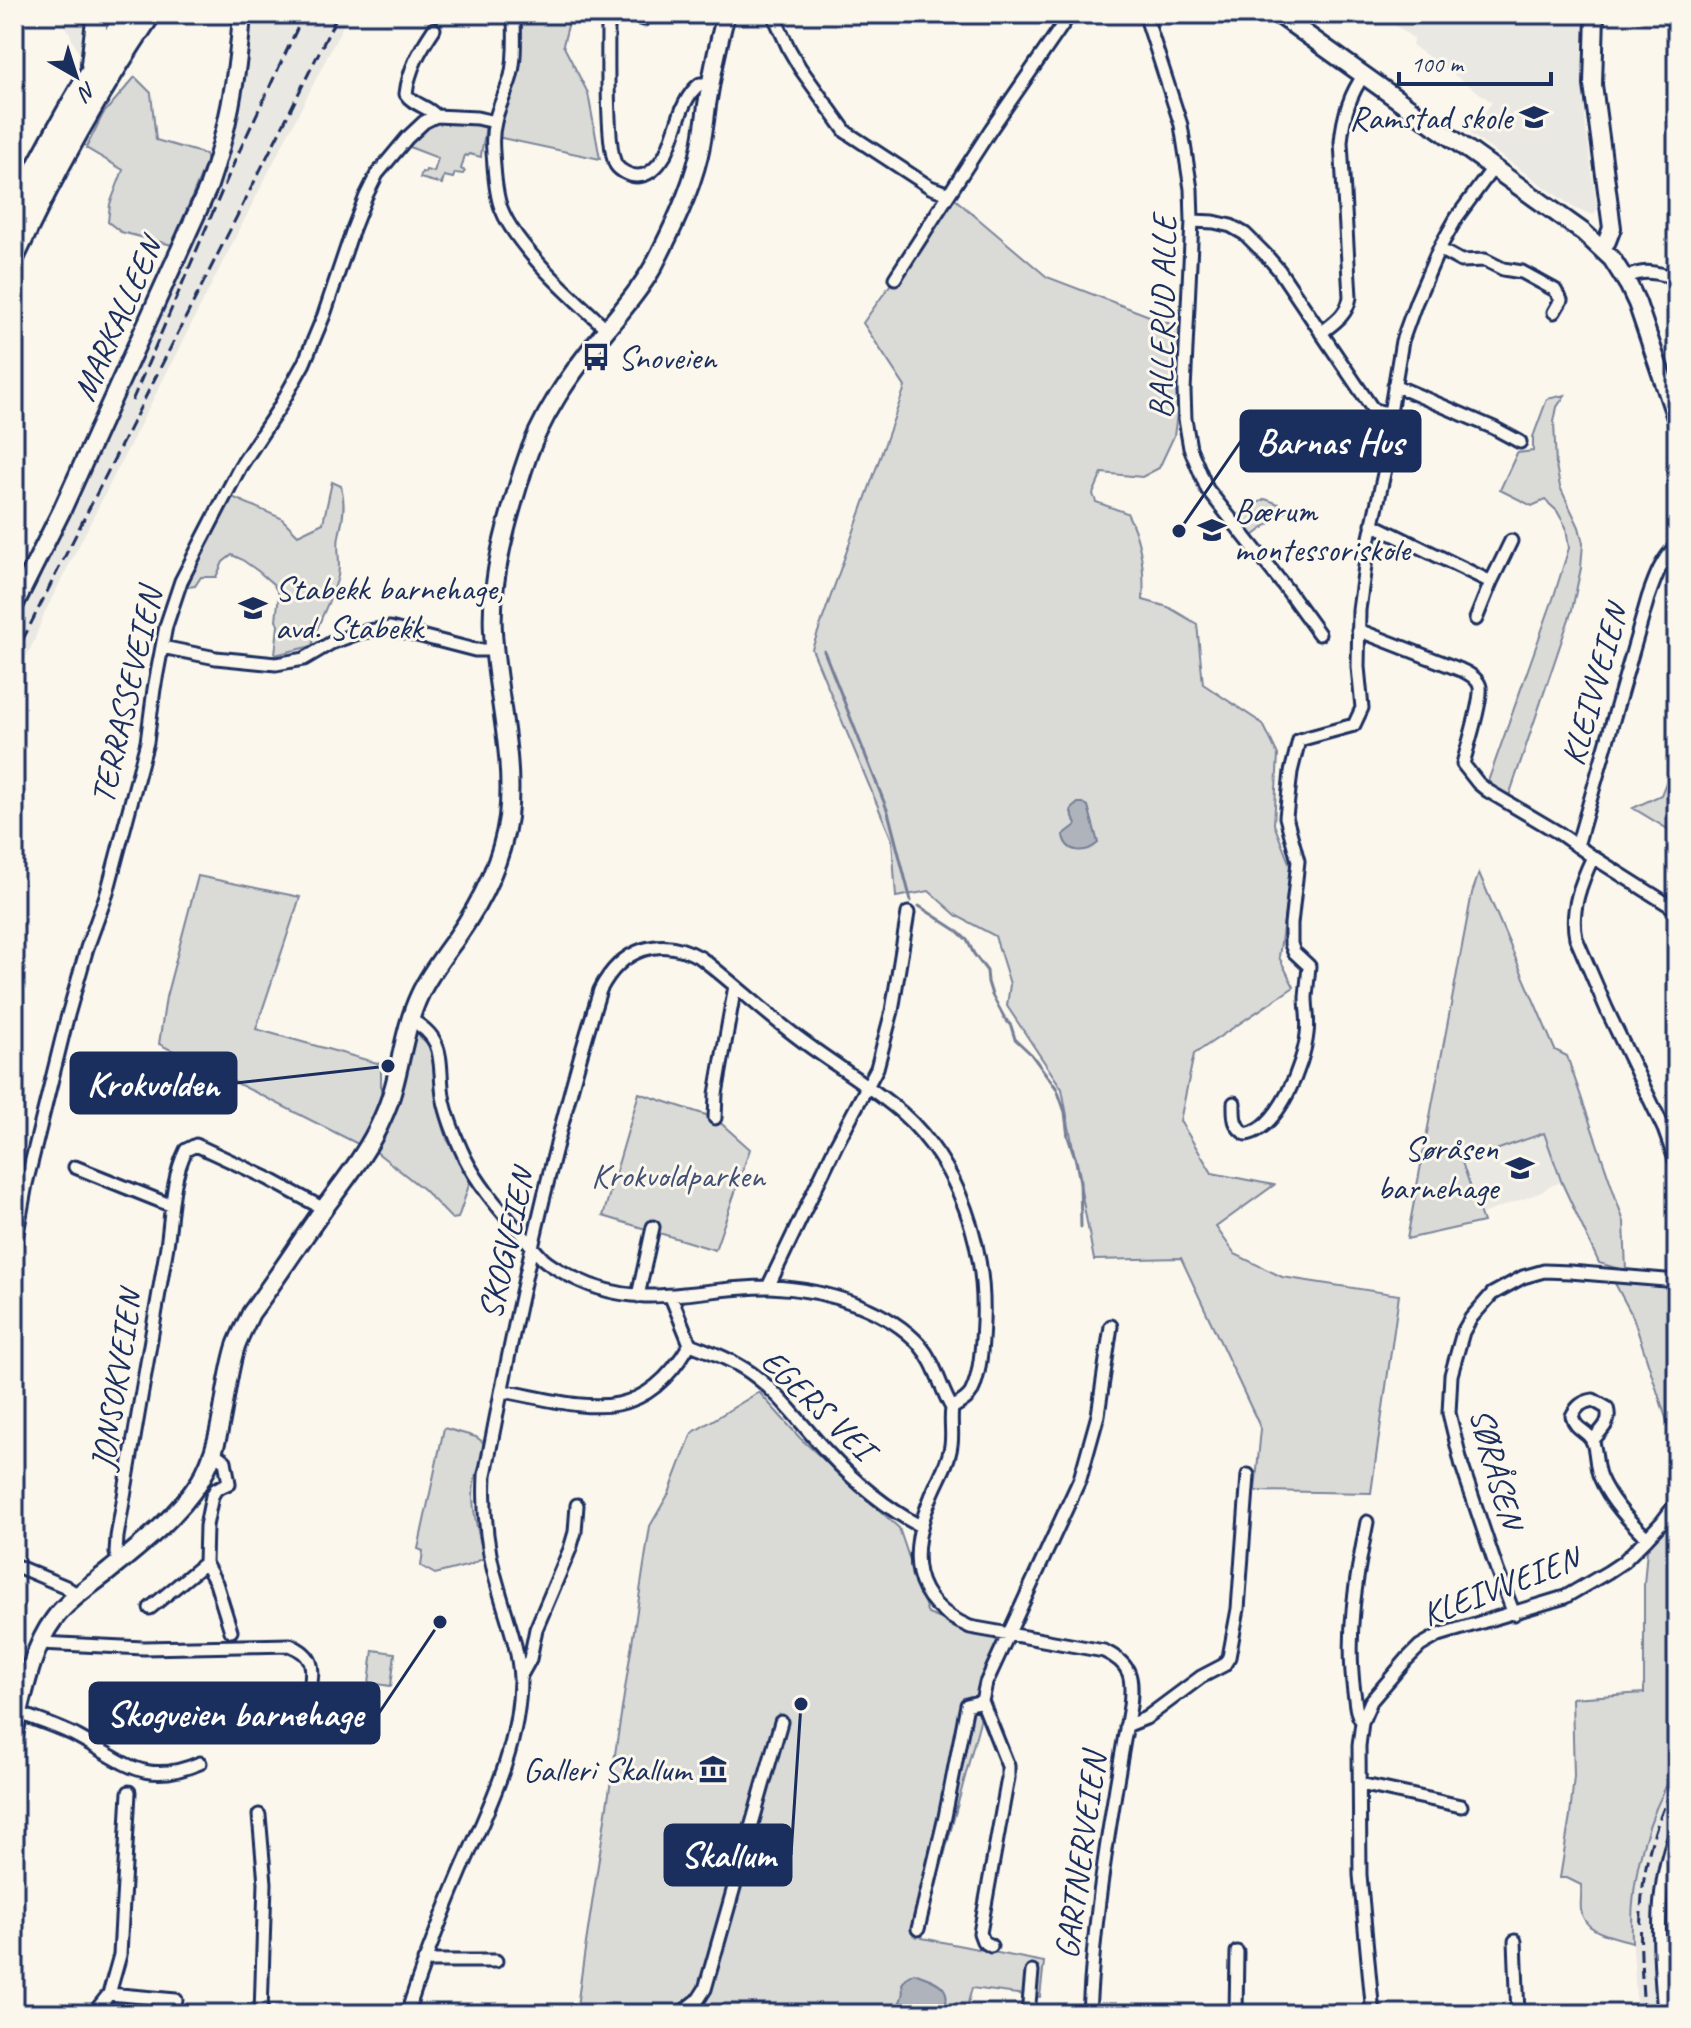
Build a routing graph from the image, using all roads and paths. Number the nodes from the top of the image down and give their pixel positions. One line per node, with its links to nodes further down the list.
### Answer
1 (128, 14): 15 (highway)
2 (150, 14): 26 (highway)
3 (242, 14): 41 (main road, MARKALLEEN)
4 (514, 14): 19 (street)
5 (623, 14): 12 (street); 17 (street)
6 (726, 14): 17 (main road)
7 (773, 14): 21 (street)
8 (1070, 14): 21 (street)
9 (1145, 14): 23 (street, BALLERUD ALLE)
10 (1278, 14): 16 (main road)
11 (1595, 14): 24 (main road)
12 (644, 19)
13 (97, 20): 15 (highway)
14 (434, 29): 18 (street)
15 (91, 70): 22 (highway)
16 (1364, 75): 20 (main road); 32 (street)
17 (711, 84): 31 (main road)
18 (436, 116): 19 (street); 45 (street, TERRASSEVEIEN)
19 (495, 122): 31 (street)
20 (1493, 168): 24 (main road); 25 (street)
21 (949, 194): 27 (street)
22 (14, 213)
23 (1192, 221): 32 (street); 44 (street, BALLERUD ALLE)
24 (1595, 243): 28 (main road)
25 (1439, 249): 30 (street); 33 (street)
26 (14, 256)
27 (895, 278)
28 (1625, 278): 29 (street); 35 (main road)
29 (1677, 278)
30 (1554, 312)
31 (607, 329): 46 (main road)
32 (1321, 333): 34 (street)
33 (1394, 385): 34 (street); 36 (street)
34 (1390, 413): 37 (street)
35 (1677, 421)
36 (1520, 442)
37 (1372, 524): 40 (street); 43 (street)
38 (1511, 541): 40 (street)
39 (1677, 545): 47 (street, KLEIVVEIEN)
40 (1491, 582): 42 (street)
41 (14, 606)
42 (1476, 619)
43 (1358, 630): 47 (street); 54 (street)
44 (1319, 634)
45 (162, 647): 46 (street); 62 (street, TERRASSEVEIEN)
46 (494, 650): 52 (main road)
47 (1577, 846): 48 (street)
48 (1593, 857): 49 (street); 56 (street)
49 (1677, 910)
50 (908, 913): 53 (street)
51 (735, 986): 53 (street, SKOGVEIEN); 55 (street); 61 (street, SKOGVEIEN)
52 (409, 1019): 59 (main road); 61 (street)
53 (867, 1087): 64 (street); 70 (street, SKOGVEIEN)
54 (1234, 1103)
55 (715, 1118)
56 (1677, 1165)
57 (75, 1167): 58 (street)
58 (170, 1205): 59 (street, JONSOKVEIEN); 79 (street, JONSOKVEIEN)
59 (324, 1209): 72 (main road)
60 (653, 1227): 65 (street)
61 (533, 1248): 65 (street); 69 (street, SKOGVEIEN)
62 (14, 1250)
63 (1677, 1281): 84 (street, SØRÅSEN)
64 (768, 1287): 66 (street); 70 (street)
65 (638, 1296): 66 (street)
66 (671, 1297): 68 (street)
67 (1111, 1326): 86 (street)
68 (690, 1344): 69 (street); 77 (street, EGERS VEI)
69 (503, 1391): 88 (street, SKOGVEIEN)
70 (952, 1408): 77 (street)
71 (1592, 1441): 78 (street)
72 (214, 1453): 79 (main road); 80 (street)
73 (1248, 1475): 94 (street, GARTNERVEIEN)
74 (1677, 1502): 78 (street, KLEIVVEIEN)
75 (577, 1505): 88 (street, SKOGVEIEN)
76 (1367, 1522): 93 (street)
77 (920, 1526): 86 (street)
78 (1647, 1538): 84 (street, KLEIVVEIEN)
79 (119, 1563): 82 (main road)
80 (205, 1563): 83 (street); 85 (street)
81 (14, 1565): 82 (street)
82 (78, 1595): 87 (main road)
83 (150, 1608)
84 (1514, 1614): 93 (street, KLEIVVEIEN)
85 (231, 1631)
86 (1008, 1633): 90 (street); 94 (street)
87 (40, 1643): 89 (street); 91 (main road)
88 (520, 1677): 106 (street, SKOGVEIEN)
89 (309, 1699)
90 (982, 1701): 102 (street); 104 (street)
91 (19, 1713): 95 (main road); 96 (street)
92 (781, 1722): 114 (street)
93 (1362, 1722): 97 (street, KLEIVVEIEN)
94 (1126, 1726): 116 (street, GARTNERVEIEN)
95 (14, 1734)
96 (200, 1763)
97 (1360, 1784): 99 (street); 118 (street, KLEIVVEIEN)
98 (129, 1792): 109 (street)
99 (1461, 1806)
100 (259, 1815): 112 (street)
101 (1677, 1829): 120 (street)
102 (918, 1929)
103 (1515, 1941): 119 (street)
104 (991, 1946)
105 (1237, 1952): 117 (street)
106 (424, 1961): 107 (street); 113 (street, SKOGVEIEN)
107 (496, 1961)
108 (1032, 1972): 115 (street)
109 (109, 1994): 110 (street); 111 (street)
110 (176, 2000)
111 (93, 2014)
112 (261, 2014)
113 (407, 2014)
114 (680, 2014)
115 (1028, 2014)
116 (1089, 2014)
117 (1236, 2014)
118 (1373, 2014)
119 (1518, 2014)
120 (1664, 2014)

